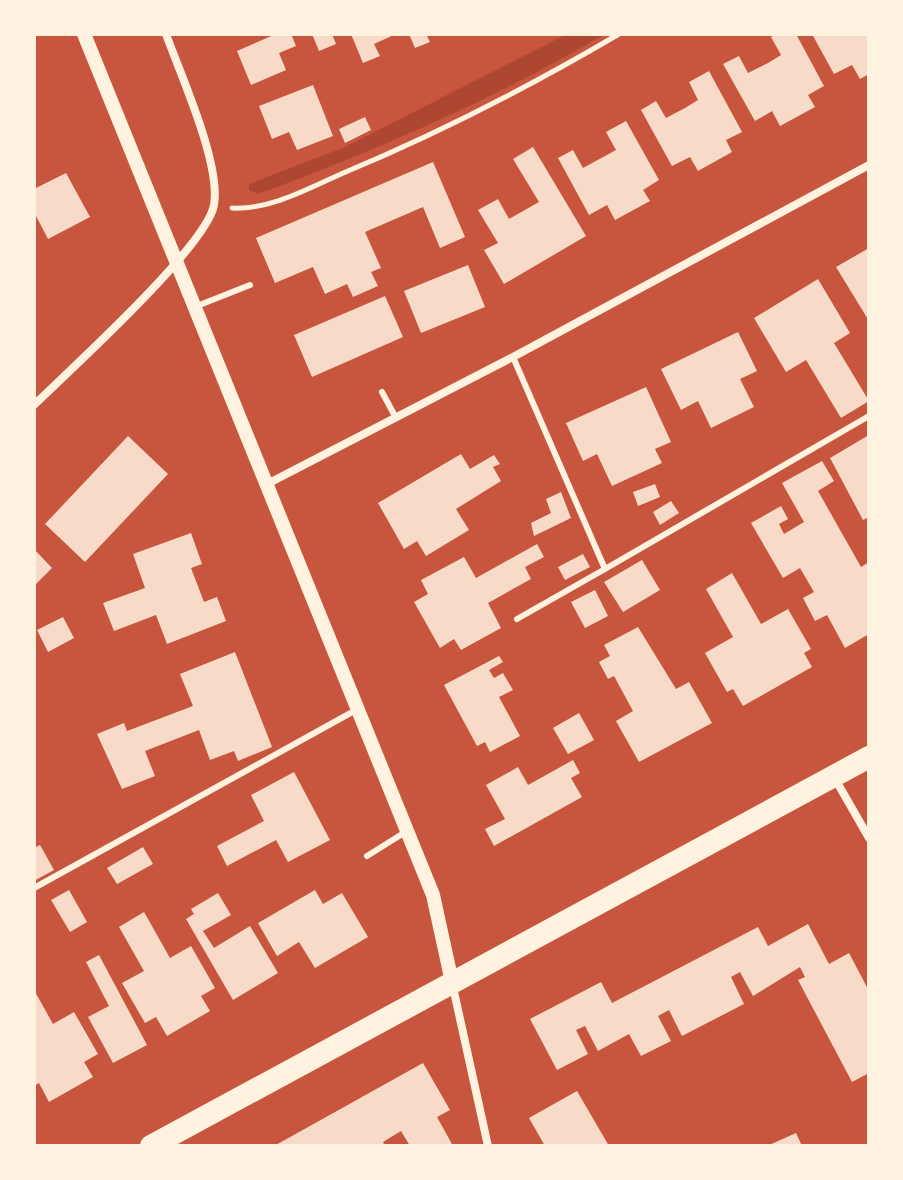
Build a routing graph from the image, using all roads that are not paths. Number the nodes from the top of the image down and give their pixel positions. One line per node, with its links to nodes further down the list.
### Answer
1 (84, 34): 4 (street)
2 (166, 34): 4 (street)
3 (869, 165): 7 (street)
4 (178, 261): 6 (street); 9 (street)
5 (250, 285): 6 (lane)
6 (197, 306): 12 (street)
7 (513, 357): 11 (street); 13 (lane)
8 (382, 392): 11 (lane)
9 (34, 405)
10 (869, 416): 13 (lane)
11 (396, 418): 12 (street)
12 (269, 483): 15 (street)
13 (605, 569): 14 (lane)
14 (517, 619)
15 (356, 710): 18 (street); 21 (lane)
16 (869, 757): 17 (highway)
17 (834, 776): 19 (street); 22 (highway)
18 (407, 831): 20 (lane); 22 (street)
19 (869, 838)
20 (367, 856)
21 (34, 888)
22 (452, 982): 23 (highway); 24 (street)
23 (151, 1146)
24 (488, 1146)

